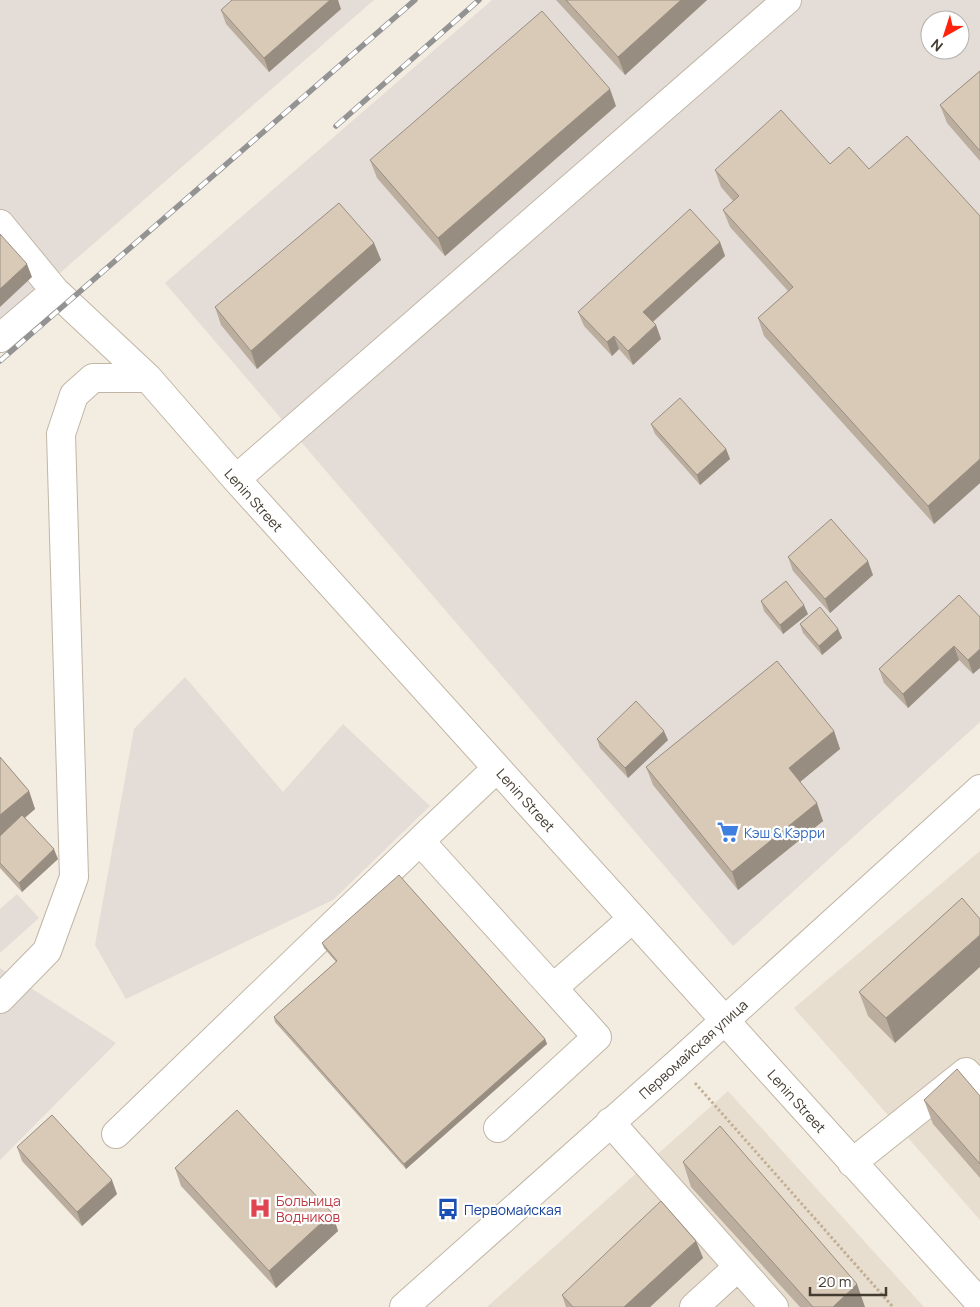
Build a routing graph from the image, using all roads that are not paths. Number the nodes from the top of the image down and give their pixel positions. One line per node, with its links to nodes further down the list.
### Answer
1 (787, 0): 6 (street)
2 (0, 224): 3 (street, Lenin Street)
3 (61, 297): 4 (street); 5 (street, Lenin Street)
4 (0, 338)
5 (148, 378): 6 (street, Lenin Street); 12 (street)
6 (236, 479): 7 (street, Lenin Street)
7 (497, 768): 9 (street); 10 (street, Lenin Street)
8 (980, 789): 13 (street, Первомайская улица)
9 (420, 841): 11 (street); 17 (street)
10 (632, 919): 11 (street); 13 (street, Lenin Street)
11 (553, 988): 16 (street)
12 (0, 999)
13 (724, 1020): 15 (street, Первомайская улица); 18 (street, Lenin Street)
14 (980, 1087): 18 (street)
15 (610, 1122): 19 (street); 21 (street, Первомайская улица)
16 (498, 1128)
17 (116, 1134)
18 (852, 1163): 20 (street, Lenin Street)
19 (738, 1267): 22 (street); 23 (street)
20 (980, 1303)
21 (404, 1307)
22 (694, 1307)
23 (774, 1307)

